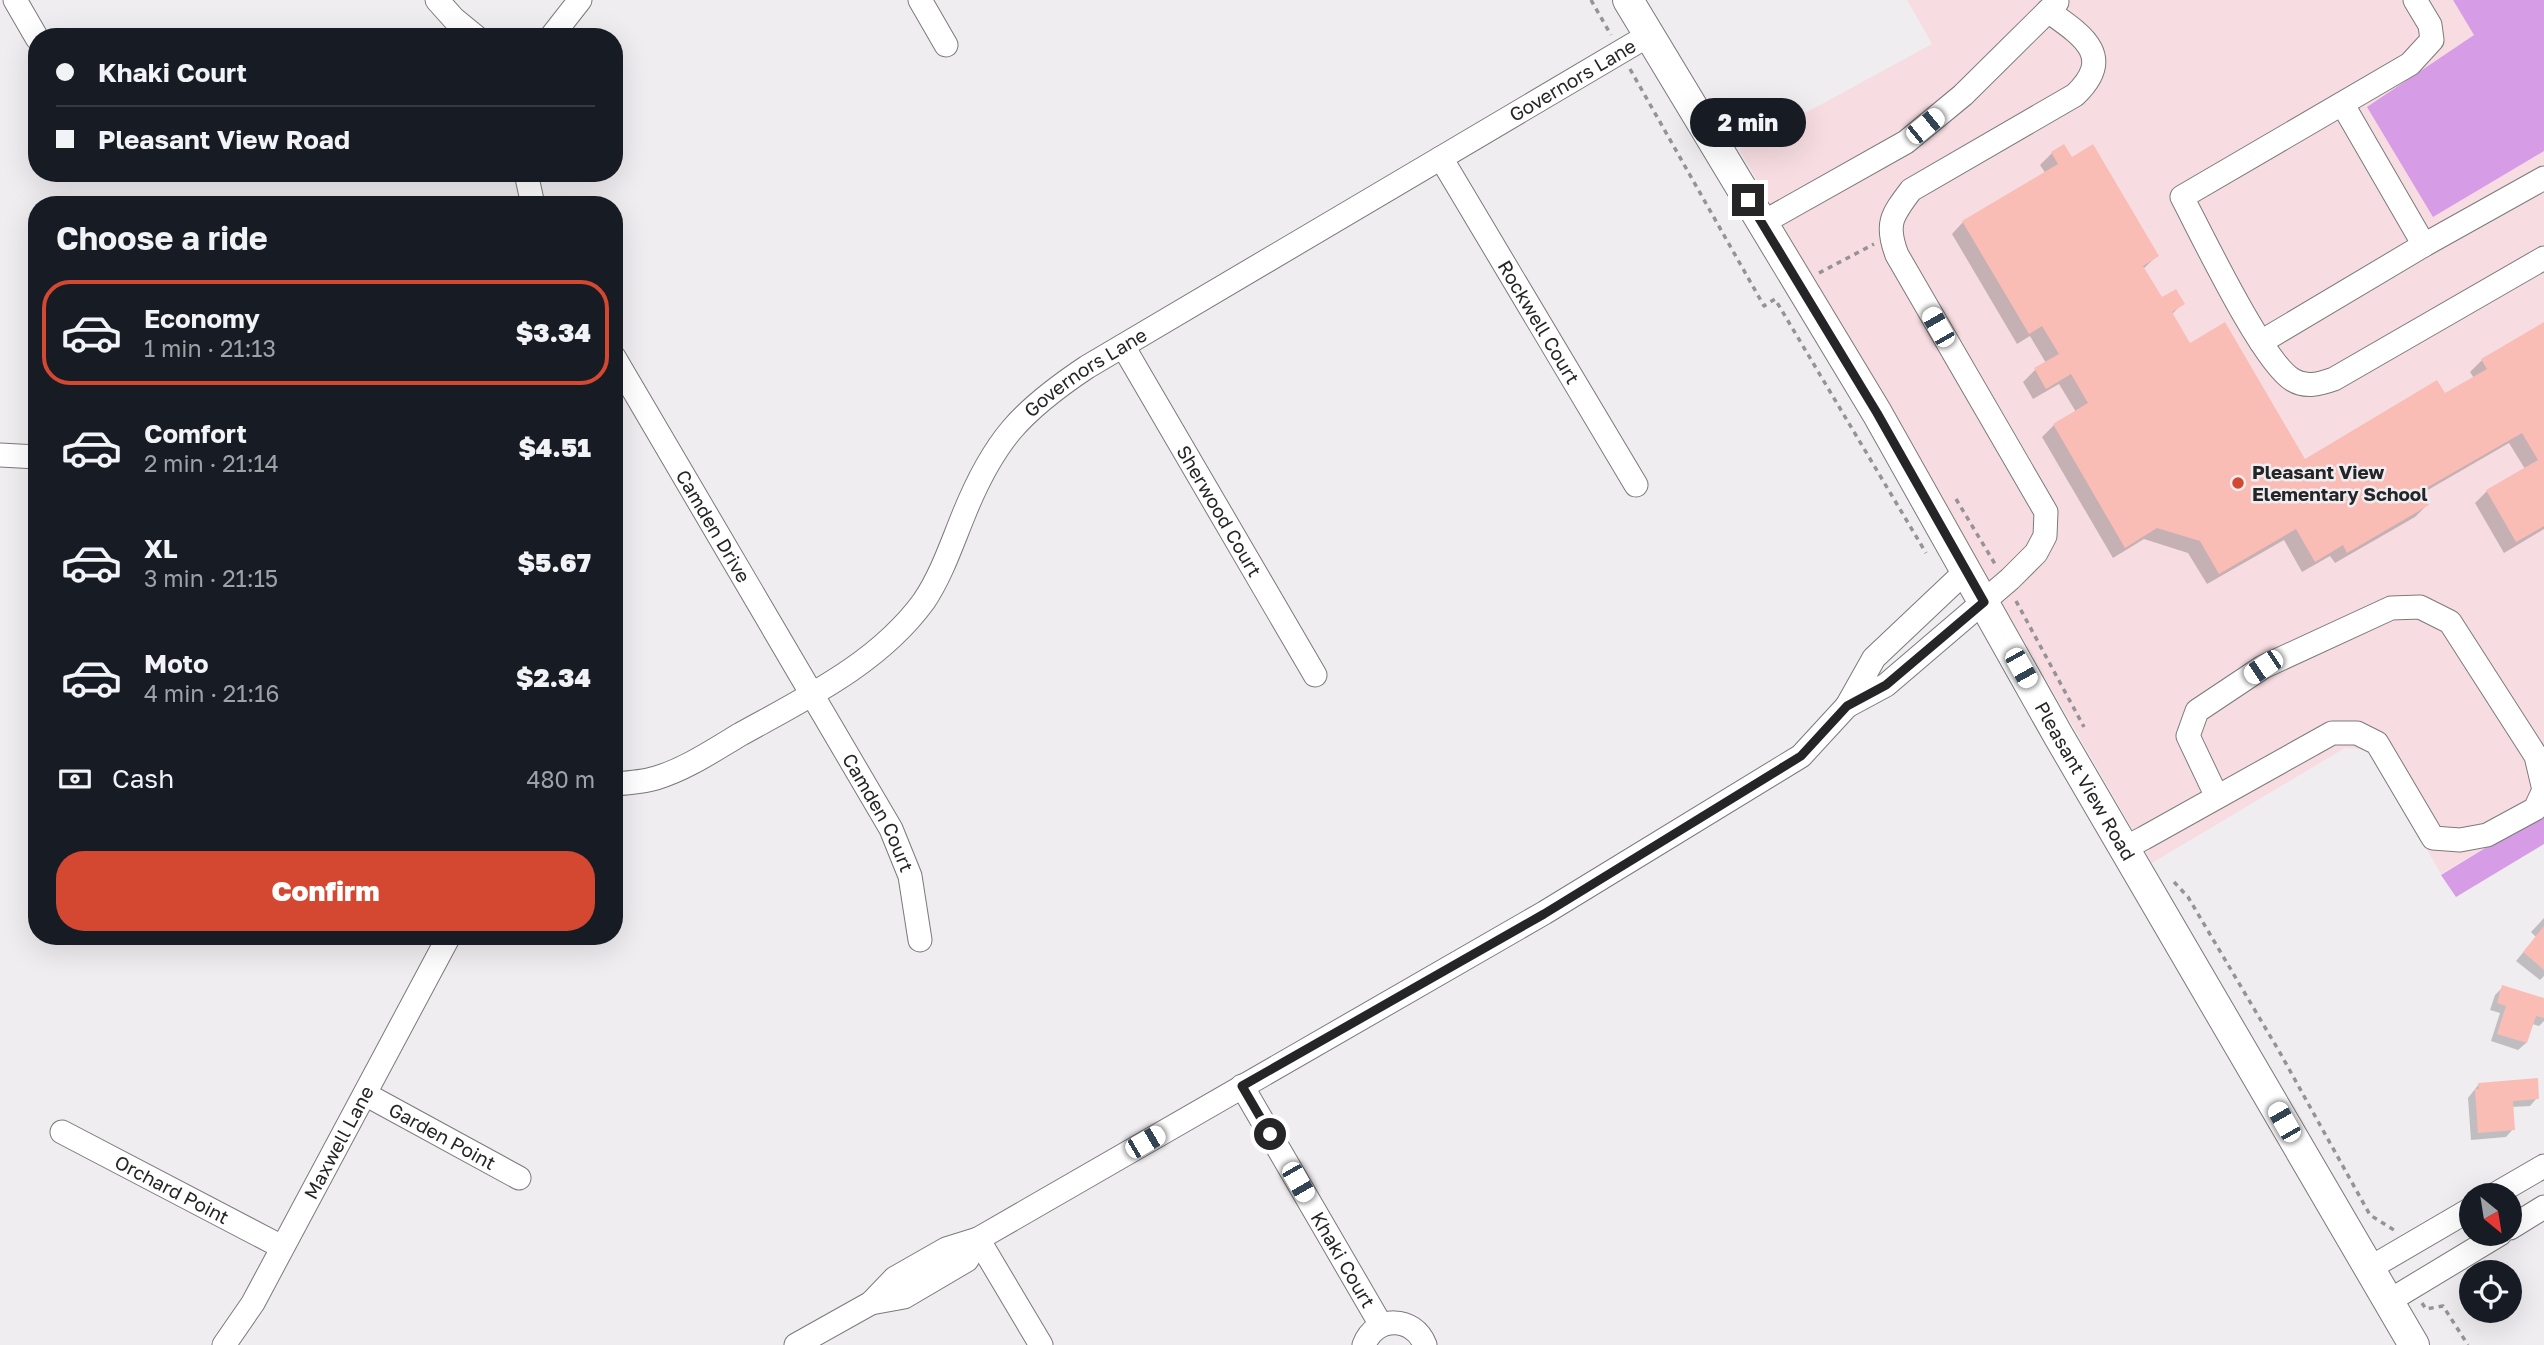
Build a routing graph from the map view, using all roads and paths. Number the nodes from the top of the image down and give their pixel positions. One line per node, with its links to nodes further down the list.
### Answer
1 (15, 0): 9 (street)
2 (437, 0): 10 (street)
3 (580, 0): 11 (street)
4 (919, 0): 13 (street)
5 (1591, 0): 14 (path)
6 (1628, 0): 12 (main road, Pleasant View Road)
7 (2415, 0): 15 (street)
8 (2053, 5): 18 (street); 19 (street)
9 (31, 28)
10 (465, 28)
11 (558, 28)
12 (1649, 35): 14 (street, Governors Lane); 18 (main road, Pleasant View Road)
13 (946, 45)
14 (1622, 52): 16 (street, Governors Lane); 30 (path)
15 (2343, 105): 20 (street); 23 (street)
16 (1441, 158): 24 (street, Governors Lane); 28 (street, Rockwell Court)
17 (2544, 178): 20 (street)
18 (1762, 223): 31 (main road, Pleasant View Road)
19 (1890, 236): 22 (path); 32 (street)
20 (2424, 245): 23 (street)
21 (2544, 258): 23 (street)
22 (1820, 273)
23 (2261, 342)
24 (1123, 346): 34 (street, Sherwood Court); 35 (street, Governors Lane)
25 (623, 372): 35 (street, Camden Drive)
26 (0, 455): 27 (street)
27 (28, 457)
28 (1636, 485)
29 (1956, 499): 32 (path)
30 (1928, 557)
31 (1966, 571): 33 (main road, Pleasant View Road); 36 (street)
32 (2006, 583): 33 (street); 37 (path)
33 (1984, 602): 36 (street); 40 (main road, Pleasant View Road)
34 (1315, 675)
35 (812, 694): 38 (street, Governors Lane); 42 (street, Camden Court)
36 (1847, 706): 44 (street)
37 (2089, 736)
38 (623, 783)
39 (2217, 797): 39 (street); 40 (street)
40 (2125, 848): 57 (main road, Pleasant View Road)
41 (2169, 877): 51 (path)
42 (920, 940)
43 (444, 945): 45 (street, Maxwell Lane)
44 (1242, 1086): 54 (street); 59 (street, Khaki Court)
45 (365, 1094): 48 (street, Garden Point); 56 (street, Maxwell Lane)
46 (62, 1132): 56 (street, Orchard Point)
47 (2544, 1167): 49 (street)
48 (519, 1178)
49 (2515, 1183)
50 (2544, 1207): 53 (street)
51 (2370, 1215)
52 (2459, 1216): 57 (street)
53 (2522, 1221)
54 (978, 1239): 61 (street); 62 (street)
55 (2480, 1246): 58 (street)
56 (282, 1247): 60 (street, Maxwell Lane)
57 (2370, 1268): 58 (main road, Pleasant View Road)
58 (2389, 1301): 65 (main road, Pleasant View Road)
59 (1381, 1325): 63 (street, Khaki Court); 64 (street, Khaki Court)
60 (224, 1345)
61 (796, 1345)
62 (1041, 1345)
63 (1364, 1345)
64 (1425, 1345)
65 (2414, 1345)

